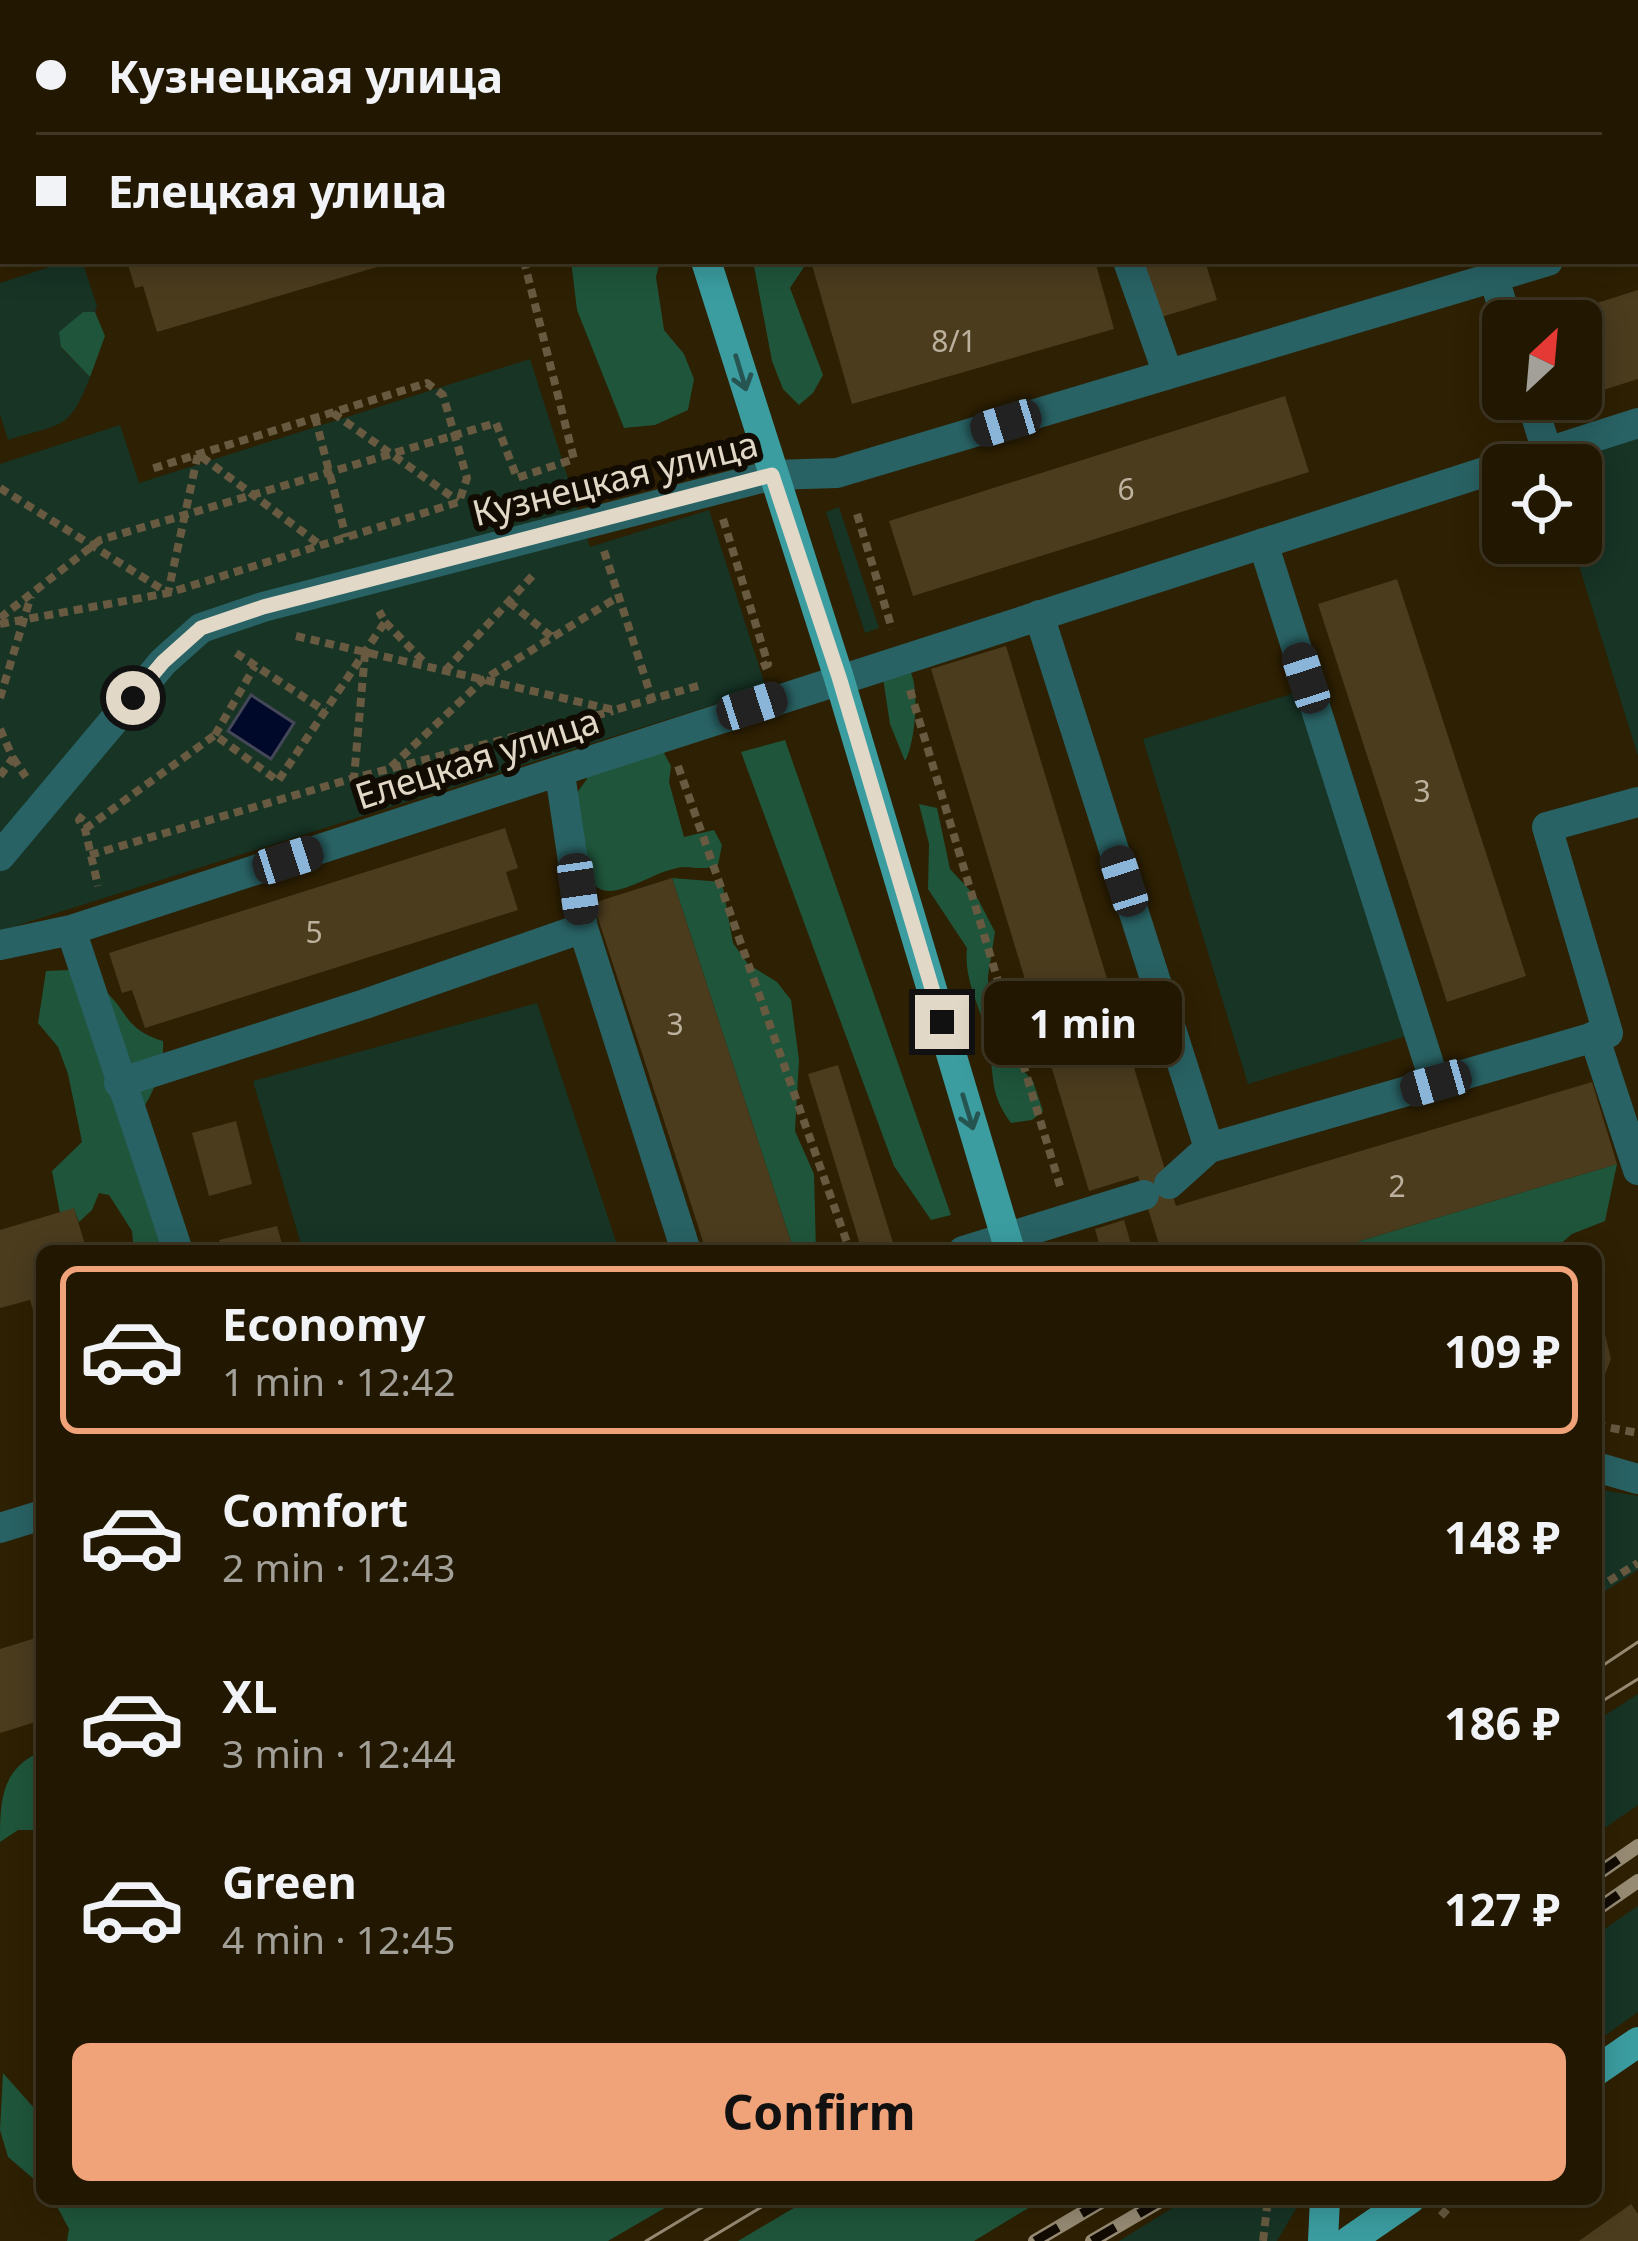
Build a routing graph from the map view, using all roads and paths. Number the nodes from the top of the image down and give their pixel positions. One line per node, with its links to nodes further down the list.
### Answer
1 (525, 264): 11 (path)
2 (707, 264): 18 (main road, one-way to 18)
3 (1129, 264): 7 (street)
4 (1527, 264): 5 (street, Кузнецкая улица)
5 (1491, 269): 6 (street); 7 (street, Кузнецкая улица)
6 (1501, 300)
7 (1168, 374): 18 (street, Кузнецкая улица)
8 (332, 412): 9 (path); 11 (path); 14 (path)
9 (315, 418): 13 (path); 17 (path)
10 (1638, 423): 12 (street, Елецкая улица)
11 (454, 436): 14 (path); 21 (path)
12 (1571, 444)
13 (199, 454): 15 (path); 20 (path); 24 (path)
14 (393, 456): 17 (path); 21 (path)
15 (151, 469)
16 (1482, 473): 27 (street, Елецкая улица)
17 (330, 475): 20 (path); 26 (path)
18 (772, 475): 51 (main road); 66 (street, Кузнецкая улица)
19 (0, 488): 29 (path)
20 (255, 496): 24 (path); 28 (path)
21 (459, 502): 26 (path)
22 (712, 510): 50 (path)
23 (857, 514): 46 (path)
24 (185, 515): 29 (path); 32 (path)
25 (599, 534): 33 (path)
26 (346, 537): 28 (path)
27 (1263, 543): 36 (street, Елецкая улица); 72 (street)
28 (321, 545): 32 (path)
29 (93, 546): 31 (path); 32 (path)
30 (548, 559): 34 (path)
31 (32, 593): 37 (path); 38 (path)
32 (168, 593): 37 (path)
33 (618, 597): 41 (path); 55 (path)
34 (509, 602): 41 (path); 49 (path)
35 (376, 607): 39 (path)
36 (1039, 615): 46 (street, Елецкая улица); 73 (street)
37 (25, 620): 38 (path); 54 (path)
38 (0, 621)
39 (385, 622): 44 (path); 48 (path)
40 (311, 627): 44 (path)
41 (553, 638): 52 (path)
42 (252, 646): 43 (path)
43 (233, 651): 45 (path); 47 (path)
44 (365, 652): 48 (path); 57 (path); 64 (path)
45 (219, 656)
46 (901, 659): 51 (street, Елецкая улица); 75 (path)
47 (255, 666): 57 (path); 59 (path)
48 (429, 667): 49 (path)
49 (445, 671): 52 (path)
50 (753, 671)
51 (839, 677): 60 (street, Елецкая улица); 76 (main road, one-way to 76)
52 (483, 680): 56 (path); 61 (path)
53 (712, 682): 55 (path)
54 (0, 698)
55 (651, 698): 56 (path); 60 (path)
56 (614, 710): 61 (path)
57 (326, 711): 59 (path)
58 (0, 729): 63 (path)
59 (215, 735): 64 (path)
60 (666, 735): 62 (street, Елецкая улица); 79 (path)
61 (390, 768): 64 (path)
62 (560, 774): 67 (street); 68 (street, Елецкая улица)
63 (0, 776)
64 (354, 778)
65 (1638, 802): 70 (street)
66 (0, 856)
67 (583, 928): 71 (street); 78 (street)
68 (71, 929): 69 (street, Елецкая улица); 71 (street)
69 (0, 945)
70 (1594, 1036): 72 (street); 74 (street)
71 (119, 1083): 77 (street)
72 (1436, 1083): 73 (street)
73 (1210, 1148): 75 (street)
74 (1638, 1170)
75 (1070, 1218): 76 (street)
76 (1008, 1244)
77 (176, 1245)
78 (684, 1245)
79 (848, 1245)
80 (1602, 1426): 81 (path)
81 (1638, 1433)
82 (1602, 1469): 83 (street)
83 (1638, 1479)
84 (36, 1517): 85 (street)
85 (0, 1528)
86 (1638, 1563): 87 (path)
87 (1602, 1585)
88 (1638, 2042): 89 (main road)
89 (1602, 2067)
90 (1267, 2205): 93 (path)
91 (1325, 2205): 94 (main road)
92 (1400, 2205): 95 (main road)
93 (1263, 2241)
94 (1324, 2241)
95 (1348, 2241)

